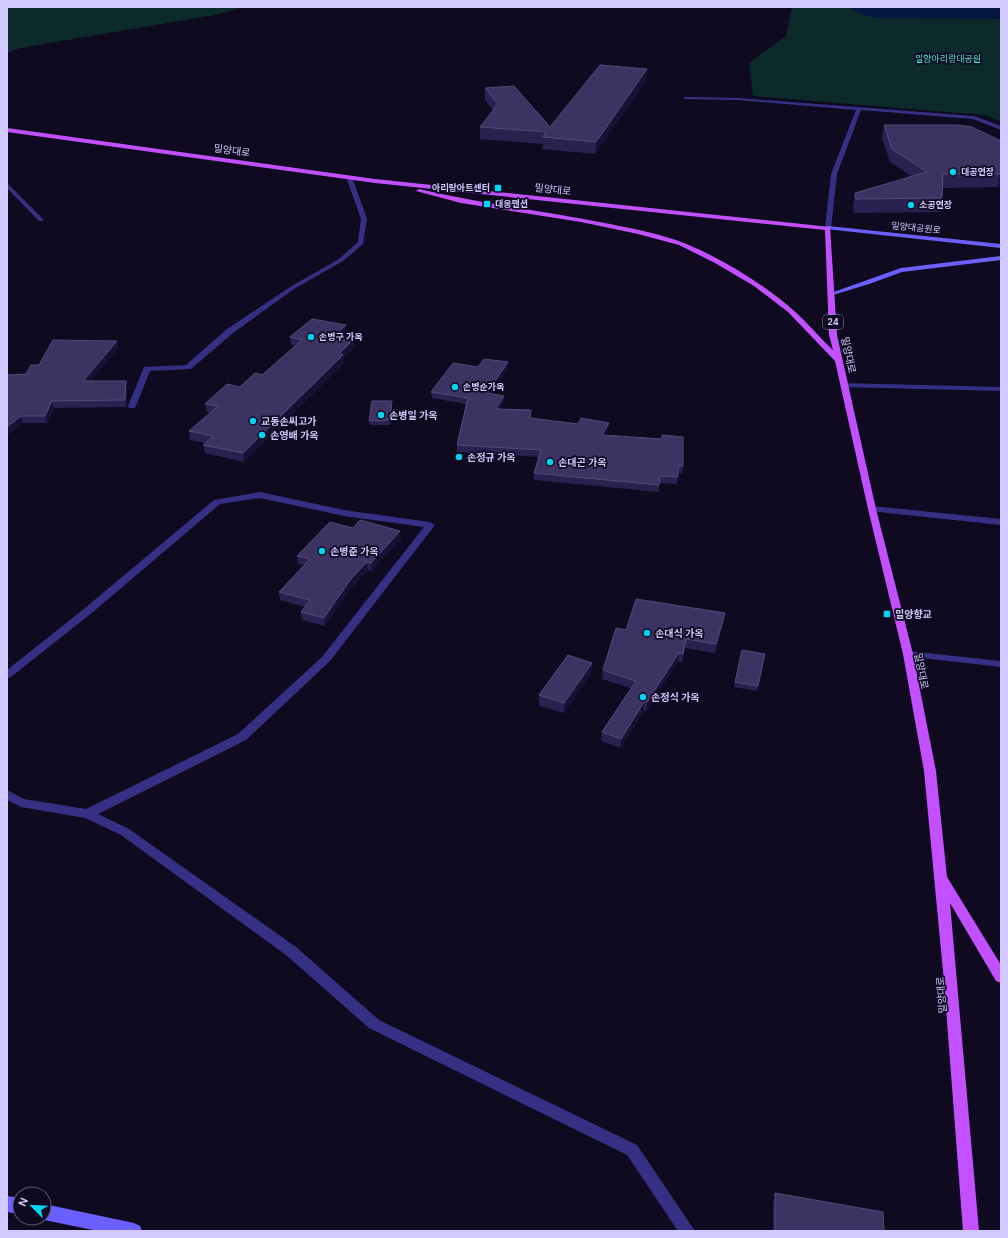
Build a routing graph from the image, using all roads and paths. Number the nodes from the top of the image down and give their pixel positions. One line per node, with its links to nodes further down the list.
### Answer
1 (686, 98): 2 (street)
2 (860, 109): 3 (street); 9 (street)
3 (1001, 128)
4 (7, 130): 5 (main road, 밀양대로)
5 (349, 177): 6 (main road, 밀양대로); 16 (street)
6 (374, 181): 9 (main road, 밀양대로); 13 (main road)
7 (7, 185): 8 (street)
8 (41, 220)
9 (828, 228): 10 (main road, 밀양대공원로); 12 (main road, 밀양대로 / 24)
10 (1001, 246)
11 (1001, 258): 12 (main road)
12 (831, 294): 13 (main road, 밀양대로 / 24)
13 (838, 360): 14 (main road, 밀양대로 / 24)
14 (844, 384): 15 (street); 17 (main road, 밀양대로 / 24)
15 (1001, 389)
16 (132, 406)
17 (872, 509): 18 (street); 19 (main road, 밀양대로 / 24)
18 (1001, 522)
19 (908, 654): 20 (street); 24 (main road, 밀양대로 / 24)
20 (1001, 664)
21 (7, 675): 23 (street)
22 (7, 794): 23 (street)
23 (87, 814): 28 (street)
24 (940, 878): 25 (main road); 29 (main road, 밀양대로 / 24)
25 (1001, 977)
26 (52, 1214): 27 (main road)
27 (134, 1231)
28 (687, 1231)
29 (971, 1231)

